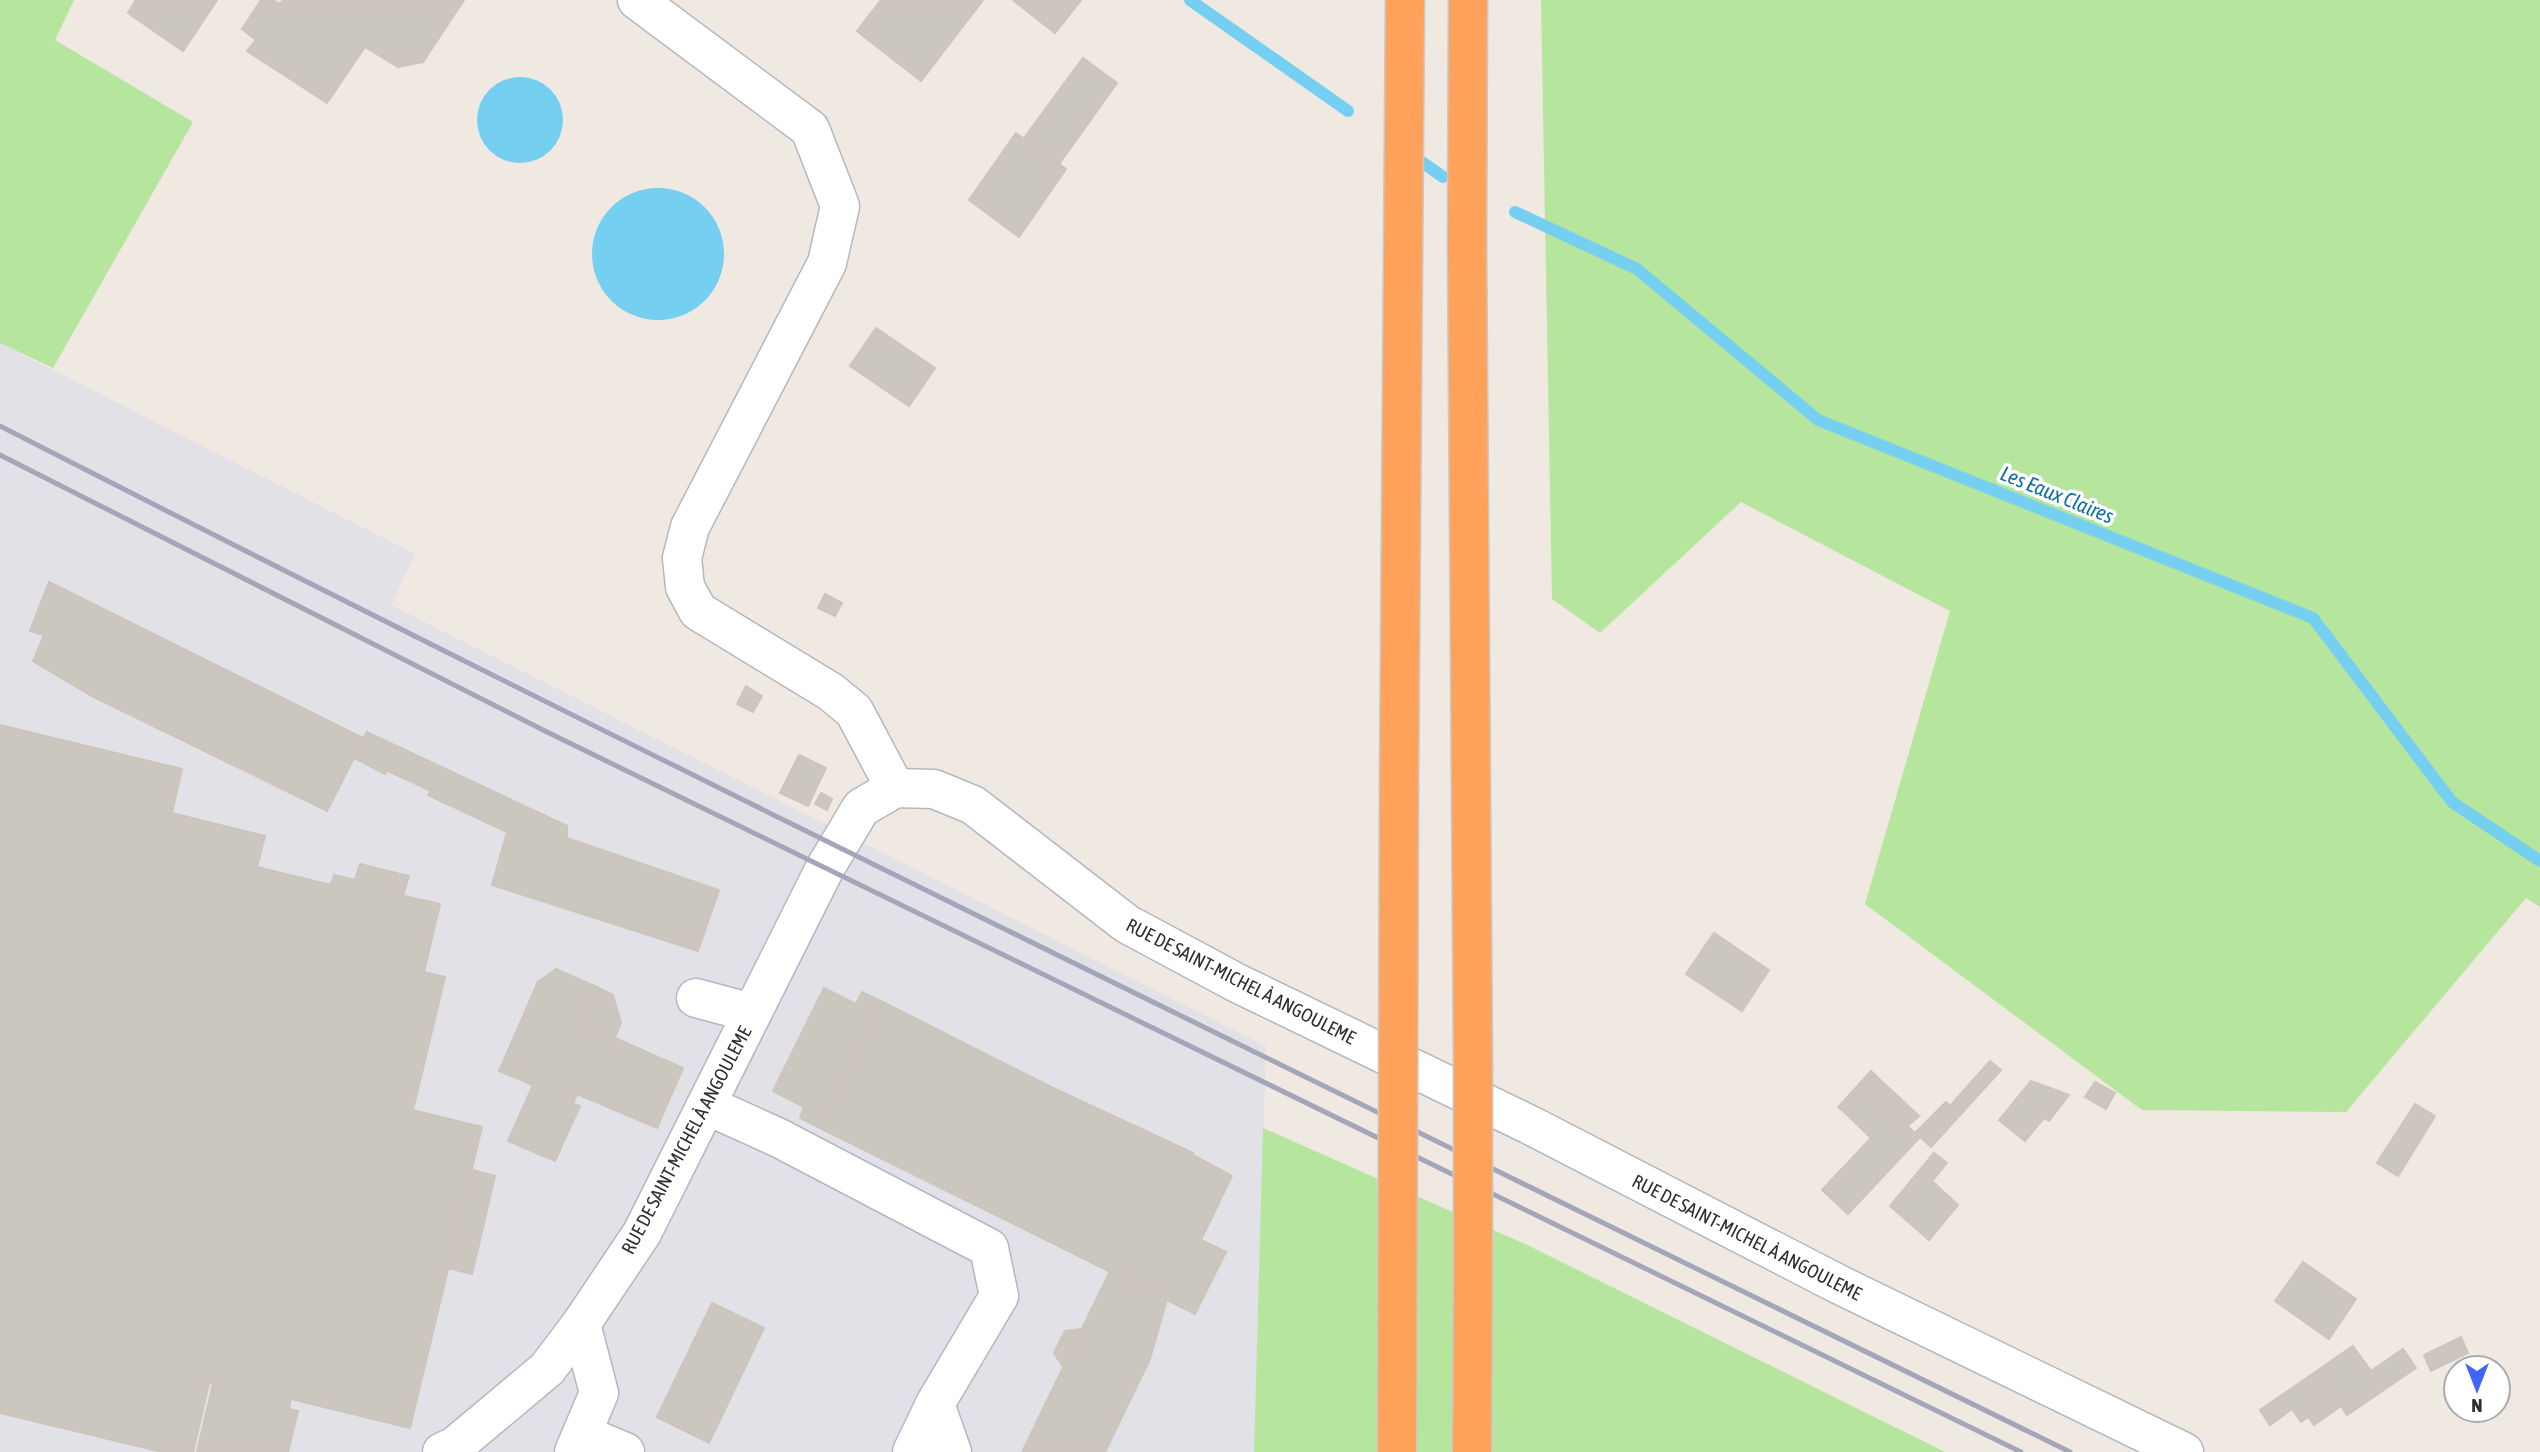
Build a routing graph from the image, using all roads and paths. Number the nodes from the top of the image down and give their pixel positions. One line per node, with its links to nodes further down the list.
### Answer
1 (637, 0): 4 (street)
2 (1405, 0): 15 (highway, bridge)
3 (1468, 0): 16 (highway, bridge)
4 (895, 788): 6 (street, RUE DE SAINT-MICHEL À ANGOULEME); 17 (street, RUE DE SAINT-MICHEL À ANGOULEME)
5 (696, 998): 6 (street)
6 (752, 1013): 7 (street, RUE DE SAINT-MICHEL À ANGOULEME)
7 (706, 1105): 8 (street, RUE DE SAINT-MICHEL À ANGOULEME); 9 (street)
8 (581, 1324): 10 (street); 11 (street, RUE DE SAINT-MICHEL À ANGOULEME)
9 (935, 1404): 13 (street); 14 (street)
10 (578, 1443): 12 (street)
11 (442, 1452)
12 (625, 1452)
13 (912, 1452)
14 (952, 1452)
15 (1398, 1452)
16 (1472, 1452)
17 (2183, 1452)

